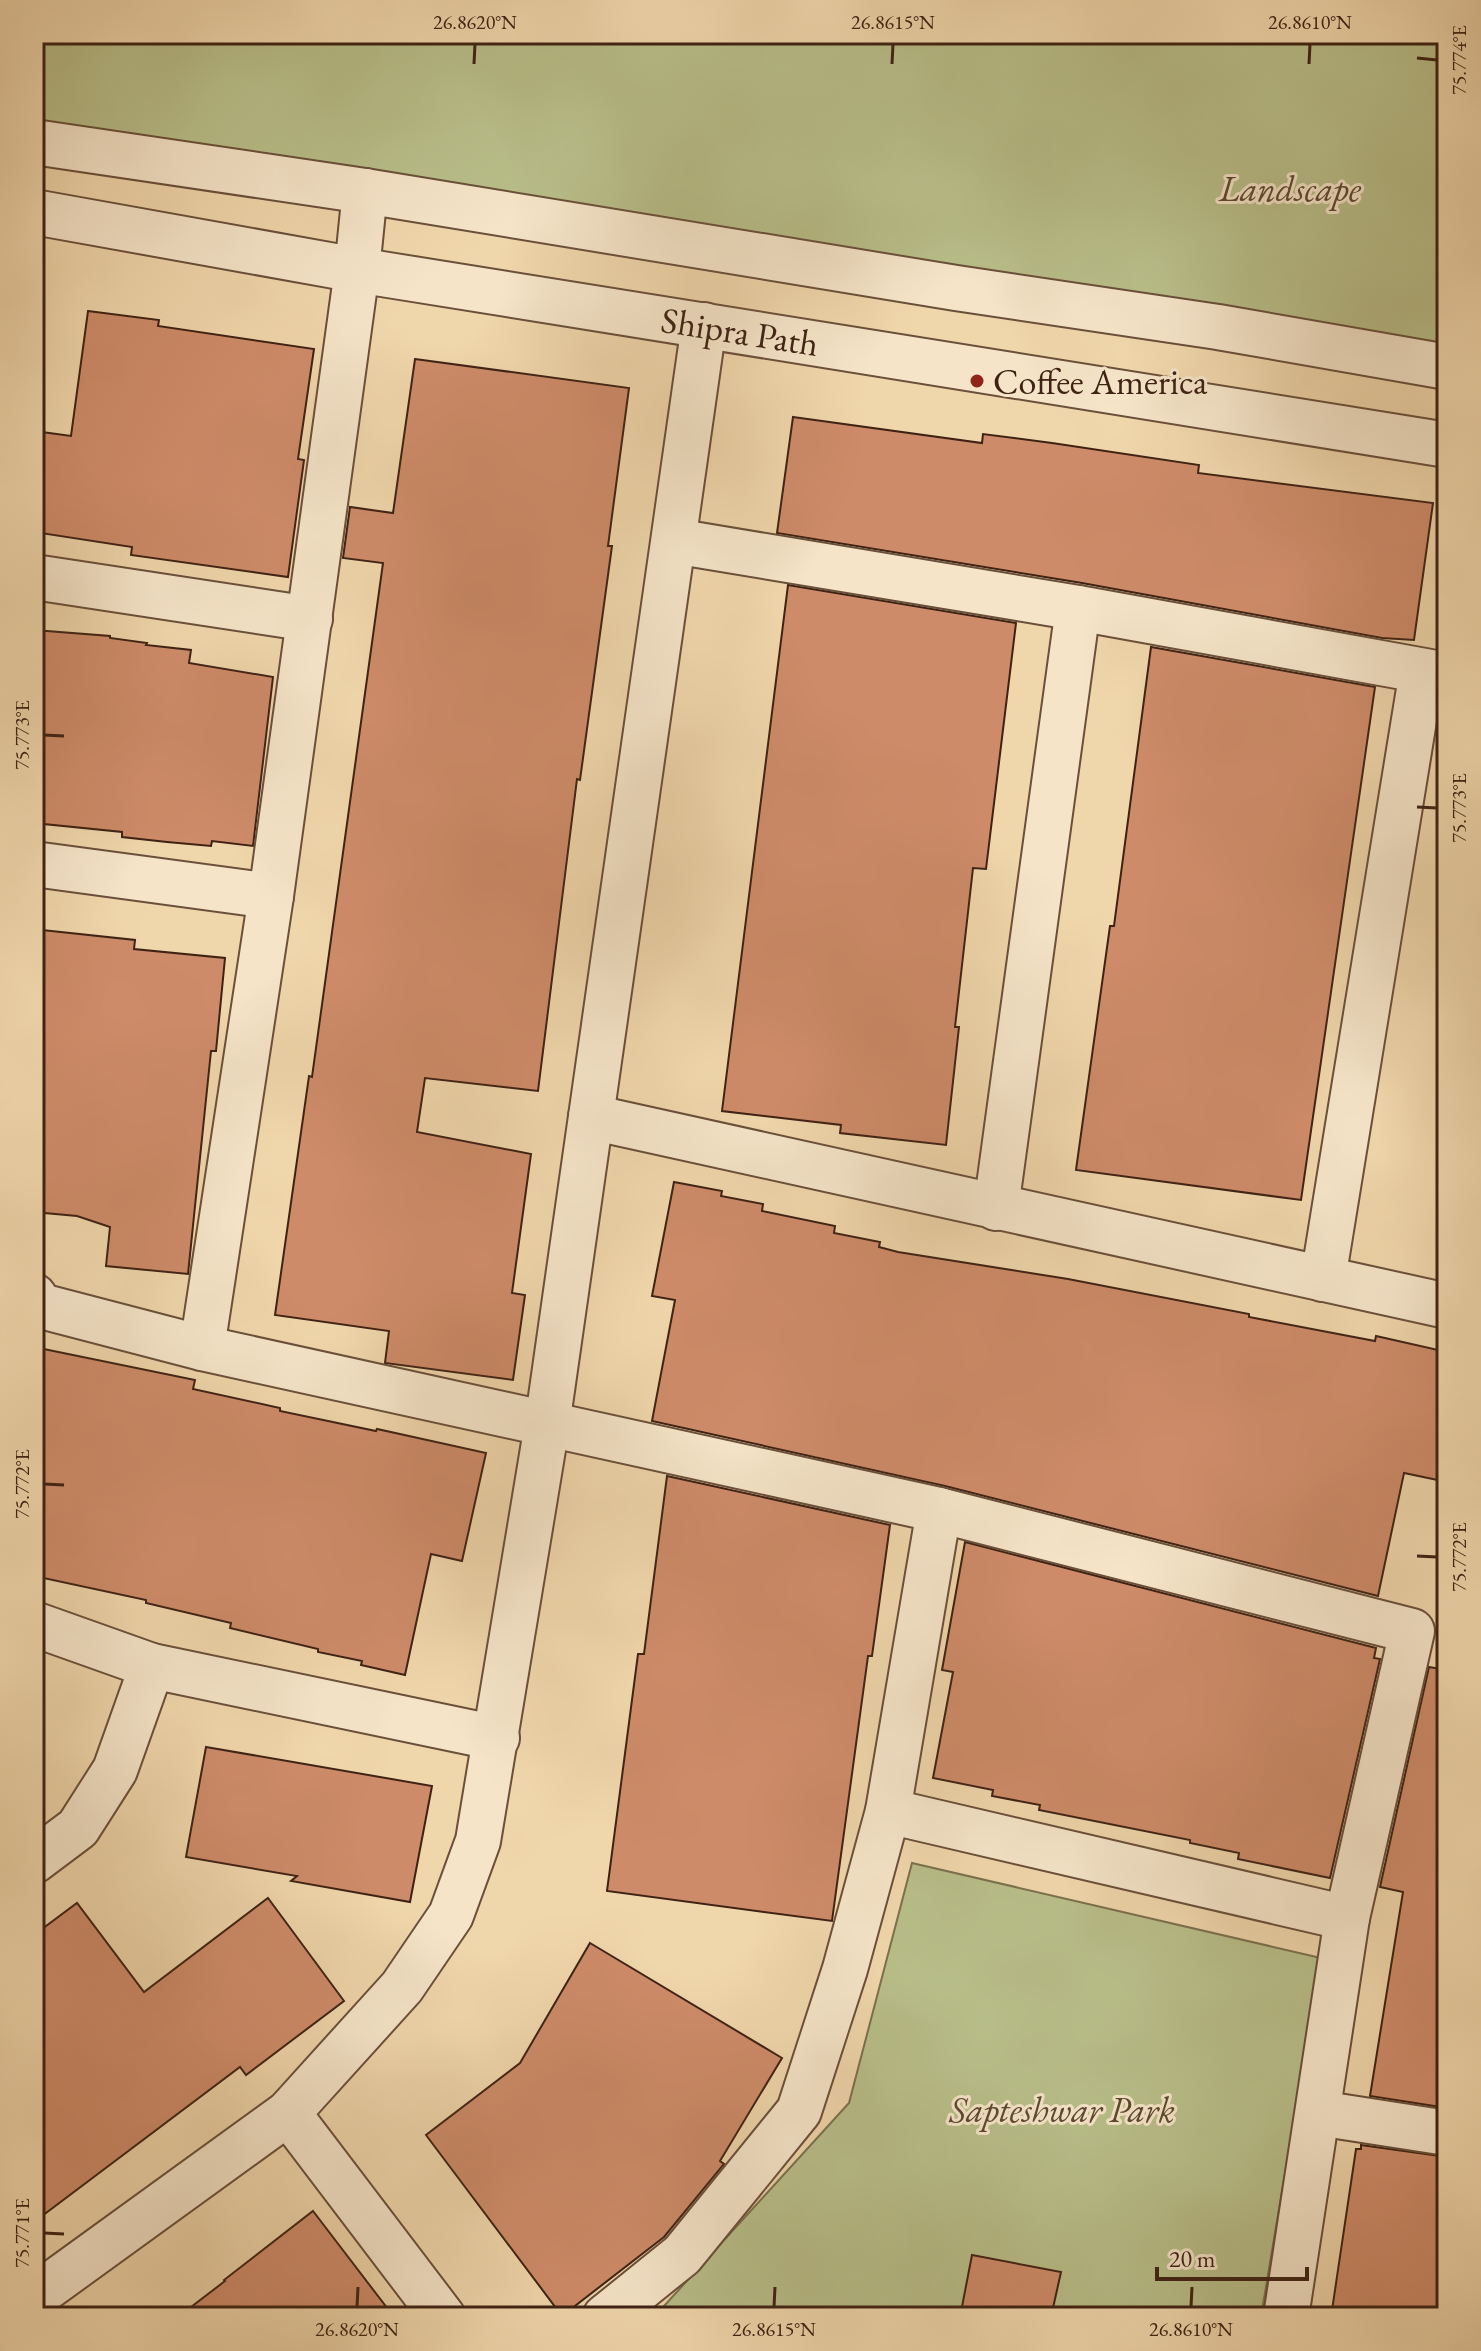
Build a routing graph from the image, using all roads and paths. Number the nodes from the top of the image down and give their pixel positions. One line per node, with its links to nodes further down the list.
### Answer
1 (34, 142): 2 (street)
2 (365, 191): 4 (street); 6 (street)
3 (34, 212): 4 (street, Shipra Path)
4 (357, 270): 5 (street, Shipra Path); 11 (street)
5 (704, 325): 7 (street, Shipra Path); 8 (street)
6 (1447, 367)
7 (1447, 445)
8 (674, 541): 10 (street); 15 (street)
9 (34, 577): 11 (street)
10 (1078, 608): 12 (street); 16 (street)
11 (310, 619): 14 (street)
12 (1434, 673): 17 (street)
13 (34, 864): 14 (street)
14 (271, 896): 20 (street)
15 (591, 1117): 16 (street); 21 (street)
16 (996, 1208): 17 (street)
17 (1323, 1279): 19 (street)
18 (34, 1296): 20 (street)
19 (1447, 1306)
20 (202, 1348): 21 (street)
21 (547, 1425): 22 (street); 25 (street)
22 (939, 1510): 26 (street); 28 (street)
23 (34, 1624): 24 (street)
24 (152, 1666): 25 (street); 27 (street)
25 (497, 1738): 29 (street)
26 (888, 1811): 28 (street); 34 (street)
27 (34, 1861)
28 (1347, 1918): 30 (street)
29 (288, 2113): 32 (street); 33 (street)
30 (1318, 2113): 31 (street); 35 (street)
31 (1447, 2133)
32 (34, 2297)
33 (443, 2317)
34 (605, 2317)
35 (1286, 2317)

